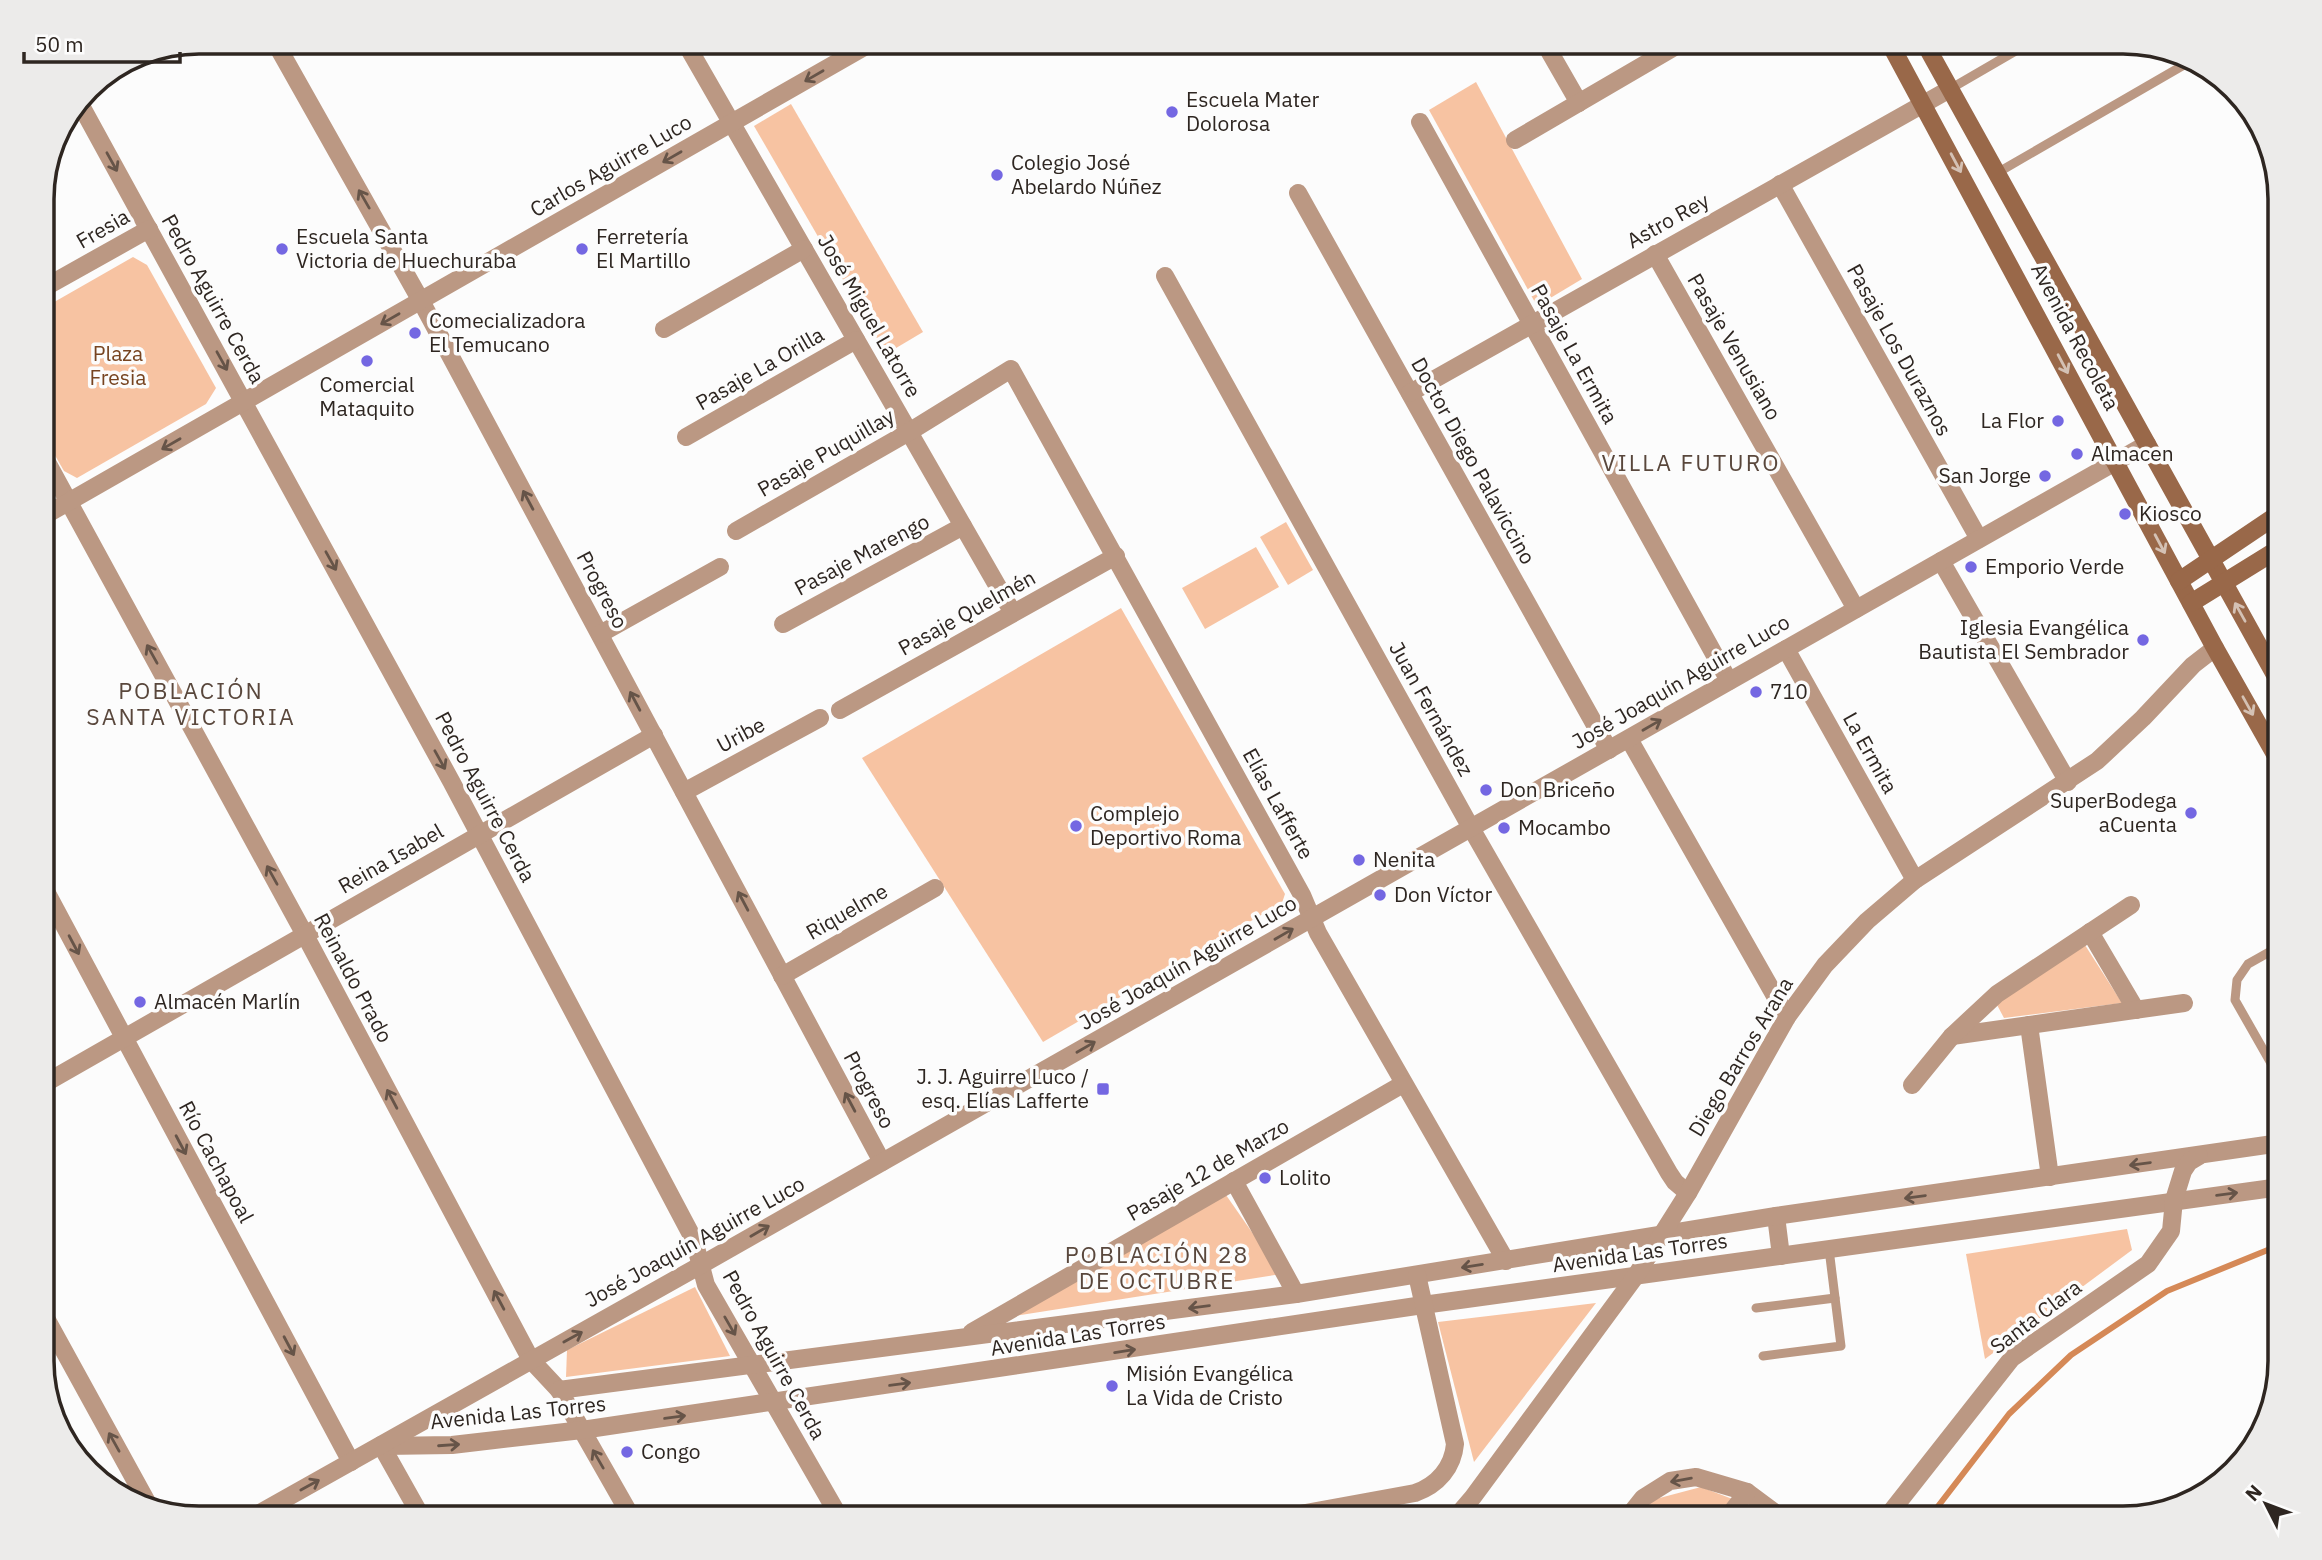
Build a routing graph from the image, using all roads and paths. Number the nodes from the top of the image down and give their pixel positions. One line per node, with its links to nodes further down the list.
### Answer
1 (1551, 54): 11 (street)
2 (1662, 54): 11 (street)
3 (1896, 54): 12 (main road, Avenida Recoleta)
4 (1931, 54): 10 (main road, Avenida Recoleta)
5 (2010, 54): 10 (lane)
6 (282, 55): 25 (street, Progreso, one-way to 6)
7 (692, 55): 15 (street, José Miguel Latorre)
8 (851, 55): 15 (street, Carlos Aguirre Luco, one-way to 15)
9 (2181, 66): 17 (lane)
10 (1950, 89): 12 (street, Astro Rey); 17 (main road, Avenida Recoleta)
11 (1579, 103): 16 (street)
12 (1924, 103): 18 (street, Astro Rey); 35 (main road, Avenida Recoleta, one-way to 35)
13 (84, 112): 20 (street, Pedro Aguirre Cerda, one-way to 20)
14 (1419, 122): 26 (street, Pasaje La Ermita)
15 (732, 123): 21 (street, José Miguel Latorre); 25 (street, Carlos Aguirre Luco, one-way to 25)
16 (1515, 140)
17 (1997, 173): 34 (main road, Avenida Recoleta)
18 (1780, 184): 22 (street, Astro Rey); 42 (street, Pasaje Los Duraznos)
19 (1298, 193): 30 (street, Doctor Diego Palaviccino)
20 (149, 229): 24 (street, Fresia); 31 (street, Pedro Aguirre Cerda, one-way to 31)
21 (804, 249): 27 (street); 28 (street, José Miguel Latorre)
22 (1655, 254): 26 (street, Astro Rey); 51 (street, Pasaje Venusiano)
23 (1166, 276): 67 (street, Juan Fernández)
24 (55, 282)
25 (421, 301): 31 (street, Carlos Aguirre Luco, one-way to 31); 54 (street, Progreso, one-way to 25)
26 (1532, 324): 30 (street, Astro Rey); 58 (street, Pasaje La Ermita)
27 (664, 329)
28 (856, 340): 32 (street, José Miguel Latorre); 33 (street, Pasaje La Orilla)
29 (1011, 369): 32 (street, Pasaje Puquillay); 43 (street, Elías Lafferte)
30 (1410, 393): 64 (street, Doctor Diego Palaviccino)
31 (244, 402): 37 (street, Carlos Aguirre Luco, one-way to 37); 68 (street, Pedro Aguirre Cerda, one-way to 68)
32 (909, 432): 40 (street, José Miguel Latorre); 41 (street, Pasaje Puquillay)
33 (686, 437)
34 (2147, 444): 35 (street, José Joaquín Aguirre Luco); 45 (main road, Avenida Recoleta)
35 (2116, 462): 42 (street, José Joaquín Aguirre Luco); 48 (main road, Avenida Recoleta, one-way to 48)
36 (55, 477): 37 (street, Reinaldo Prado)
37 (69, 502): 38 (street, Carlos Aguirre Luco); 75 (street, Reinaldo Prado, one-way to 37)
38 (55, 510)
39 (2268, 521): 45 (main road)
40 (963, 526): 52 (street, José Miguel Latorre); 53 (street, Pasaje Marengo)
41 (736, 531)
42 (1979, 539): 46 (street, José Joaquín Aguirre Luco)
43 (1116, 556): 52 (street, Pasaje Quelmén); 73 (street, Elías Lafferte)
44 (2268, 556): 49 (main road)
45 (2211, 560): 48 (main road); 49 (main road, Avenida Recoleta)
46 (1941, 561): 51 (street, José Joaquín Aguirre Luco); 65 (street)
47 (720, 567): 54 (street)
48 (2179, 580): 50 (main road, Avenida Recoleta)
49 (2224, 583): 50 (main road); 57 (main road, Avenida Recoleta, one-way to 49)
50 (2191, 603): 55 (main road, Avenida Recoleta)
51 (1856, 609): 56 (street, José Joaquín Aguirre Luco)
52 (1013, 613): 59 (street, Pasaje Quelmén)
53 (783, 624)
54 (600, 634): 61 (street, Progreso, one-way to 54)
55 (2215, 648): 63 (main road, Avenida Recoleta, one-way to 63); 65 (street, Diego Barros Arana)
56 (1786, 649): 58 (street, José Joaquín Aguirre Luco); 69 (street, La Ermita)
57 (2268, 662)
58 (1729, 681): 62 (street, José Joaquín Aguirre Luco, one-way to 58)
59 (840, 710)
60 (820, 718): 66 (street, Uribe)
61 (654, 735): 66 (street, Progreso); 68 (street, Reina Isabel)
62 (1629, 738): 64 (street, José Joaquín Aguirre Luco); 80 (street)
63 (2268, 742)
64 (1609, 750): 67 (street, José Joaquín Aguirre Luco)
65 (2068, 782): 69 (street, Diego Barros Arana)
66 (684, 792): 77 (street, Progreso, one-way to 66)
67 (1471, 828): 73 (street, José Joaquín Aguirre Luco); 94 (street, Juan Fernández)
68 (480, 834): 75 (street, Reina Isabel); 101 (street, Pedro Aguirre Cerda)
69 (1915, 880): 80 (street, Diego Barros Arana)
70 (935, 888): 77 (street, Riquelme)
71 (2131, 905): 74 (street)
72 (55, 908): 83 (street, Río Cachapoal, one-way to 83)
73 (1312, 919): 86 (street, Elías Lafferte); 90 (street, José Joaquín Aguirre Luco, one-way to 73)
74 (2090, 932): 79 (street); 82 (street)
75 (305, 935): 83 (street, Reina Isabel); 111 (street, Reinaldo Prado, one-way to 75)
76 (2268, 953): 84 (lane)
77 (782, 976): 90 (street, Progreso, one-way to 77)
78 (2184, 1003): 79 (street)
79 (2136, 1010): 81 (street)
80 (1787, 1017): 94 (street, Diego Barros Arana)
81 (2029, 1025): 82 (street); 91 (street)
82 (1952, 1036): 87 (street)
83 (124, 1038): 85 (street, Reina Isabel); 117 (street, Río Cachapoal, one-way to 117)
84 (2268, 1058)
85 (55, 1078)
86 (1403, 1084): 92 (street, Pasaje 12 de Marzo); 100 (street, Elías Lafferte)
87 (1912, 1085)
88 (2268, 1145): 89 (street, Avenida Las Torres)
89 (2200, 1156): 91 (street, Avenida Las Torres, one-way to 91); 95 (street, Santa Clara)
90 (882, 1162): 101 (street, José Joaquín Aguirre Luco, one-way to 90)
91 (2050, 1177): 96 (street, Avenida Las Torres, one-way to 96)
92 (1234, 1181): 104 (street); 109 (street, Pasaje 12 de Marzo)
93 (2268, 1188): 95 (street, Avenida Las Torres, one-way to 93)
94 (1688, 1193): 97 (street, Diego Barros Arana)
95 (2174, 1200): 98 (street, Avenida Las Torres); 129 (street, Santa Clara)
96 (1776, 1216): 97 (street, Avenida Las Torres); 99 (street)
97 (1662, 1234): 100 (street, Avenida Las Torres); 103 (street, Diego Barros Arana)
98 (1829, 1249): 99 (street, Avenida Las Torres); 105 (lane)
99 (1781, 1256): 103 (street, Avenida Las Torres)
100 (1506, 1261): 102 (street, Avenida Las Torres, one-way to 102)
101 (701, 1265): 111 (street, José Joaquín Aguirre Luco, one-way to 101); 112 (street, Pedro Aguirre Cerda, one-way to 112)
102 (1417, 1275): 104 (street, Avenida Las Torres); 106 (street)
103 (1635, 1277): 106 (street, Avenida Las Torres); 125 (street, Diego Barros Arana)
104 (1296, 1294): 109 (street, Avenida Las Torres, one-way to 109)
105 (1835, 1298): 107 (lane); 110 (lane)
106 (1423, 1305): 114 (street, Avenida Las Torres, one-way to 106); 124 (street)
107 (1756, 1308)
108 (55, 1335): 119 (street, one-way to 108)
109 (962, 1337): 112 (street, Avenida Las Torres)
110 (1763, 1356)
111 (531, 1360): 113 (street, Reinaldo Prado); 116 (street, José Joaquín Aguirre Luco)
112 (751, 1364): 113 (street, Avenida Las Torres); 114 (street, Pedro Aguirre Cerda)
113 (559, 1390): 115 (street, Reinaldo Prado)
114 (773, 1402): 115 (street, Avenida Las Torres, one-way to 114); 123 (street, Pedro Aguirre Cerda)
115 (582, 1430): 116 (street, Avenida Las Torres, one-way to 115); 122 (street, Reinaldo Prado, one-way to 115)
116 (381, 1446): 117 (street, José Joaquín Aguirre Luco); 121 (street)
117 (351, 1462): 120 (street, José Joaquín Aguirre Luco, one-way to 117)
118 (1747, 1492): 126 (street, one-way to 126); 127 (street); 128 (street)
119 (141, 1493)
120 (272, 1506)
121 (415, 1506)
122 (625, 1506)
123 (833, 1506)
124 (1344, 1506)
125 (1465, 1506)
126 (1637, 1506)
127 (1736, 1506)
128 (1766, 1506)
129 (1895, 1506)

